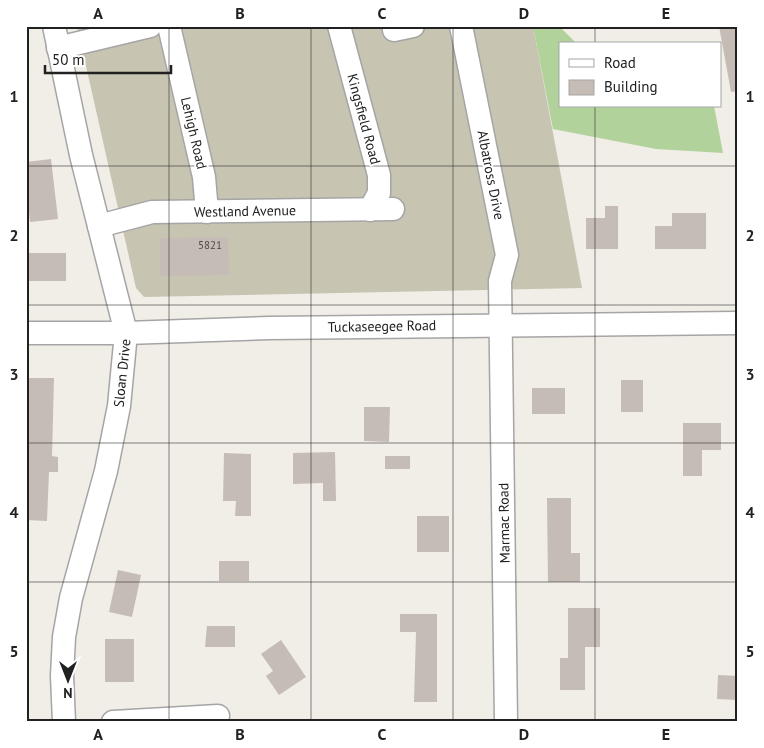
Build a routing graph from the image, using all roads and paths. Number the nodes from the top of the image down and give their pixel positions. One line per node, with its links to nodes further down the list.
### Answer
1 (150, 26): 5 (street)
2 (169, 26): 8 (street, Lehigh Road)
3 (339, 26): 7 (street, Kingsfield Road)
4 (461, 26): 11 (street, Albatross Drive)
5 (56, 37): 9 (street, Sloan Drive)
6 (393, 209): 7 (street, Westland Avenue)
7 (370, 210): 8 (street, Westland Avenue)
8 (207, 212): 9 (street, Westland Avenue)
9 (99, 226): 13 (street, Sloan Drive)
10 (738, 323): 11 (street, Tuckaseegee Road)
11 (502, 325): 13 (street, Tuckaseegee Road); 17 (street, Marmac Road)
12 (26, 333): 13 (street, Tuckaseegee Road)
13 (126, 333): 15 (street, Sloan Drive)
14 (218, 716): 16 (street)
15 (64, 722)
16 (113, 722)
17 (506, 722)

